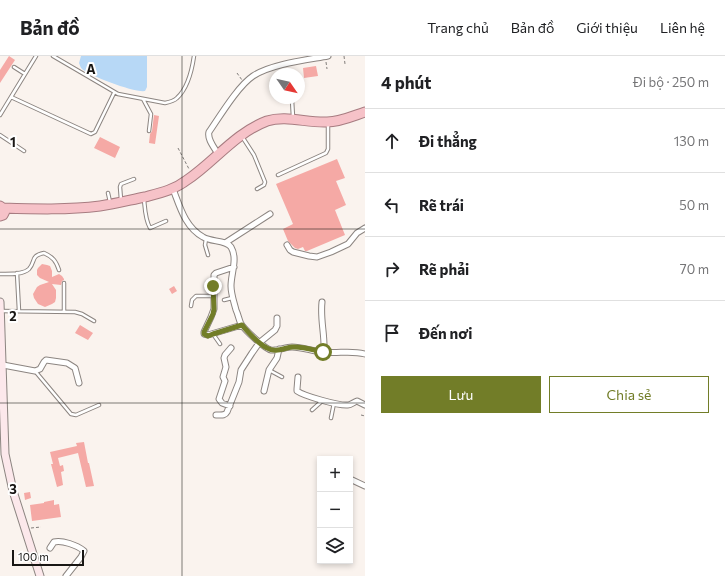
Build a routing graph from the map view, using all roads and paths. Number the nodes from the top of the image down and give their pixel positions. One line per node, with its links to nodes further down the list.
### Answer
1 (36, 56): 10 (lane)
2 (53, 56): 12 (lane)
3 (194, 56): 14 (lane)
4 (324, 56): 8 (path); 11 (street)
5 (344, 56): 6 (path)
6 (345, 64)
7 (14, 67): 10 (lane)
8 (327, 69)
9 (237, 73): 11 (path)
10 (25, 74): 13 (lane)
11 (245, 83): 25 (street)
12 (114, 93): 13 (lane); 14 (lane)
13 (11, 97): 17 (lane)
14 (142, 99): 20 (lane)
15 (292, 104): 18 (lane)
16 (365, 112): 19 (highway)
17 (0, 113)
18 (293, 120): 19 (highway); 22 (highway)
19 (328, 122): 26 (lane)
20 (149, 131)
21 (0, 135): 24 (lane)
22 (242, 136): 25 (highway); 30 (lane)
23 (178, 148): 27 (path)
24 (24, 152)
25 (218, 154): 27 (highway)
26 (278, 175)
27 (192, 176): 29 (highway)
28 (134, 179): 33 (lane)
29 (173, 189): 32 (highway); 39 (street)
30 (257, 189)
31 (108, 193): 34 (lane)
32 (144, 197): 33 (highway); 37 (lane)
33 (121, 202): 34 (highway)
34 (110, 204): 35 (highway)
35 (1, 210)
36 (270, 214): 40 (street)
37 (166, 221)
38 (365, 228): 41 (street)
39 (206, 238): 40 (street); 42 (lane)
40 (225, 243): 43 (street)
41 (287, 245)
42 (208, 255)
43 (234, 267): 48 (street); 49 (street)
44 (59, 270): 45 (lane)
45 (17, 273): 46 (lane); 55 (lane)
46 (0, 274)
47 (64, 283): 56 (lane)
48 (214, 296): 53 (lane); 60 (street)
49 (232, 298): 50 (lane); 59 (street)
50 (224, 300)
51 (0, 302): 54 (main road)
52 (322, 302): 65 (street)
53 (191, 306)
54 (0, 311): 55 (lane); 67 (main road)
55 (19, 311): 56 (lane)
56 (64, 312): 58 (lane)
57 (277, 318): 61 (street)
58 (94, 321)
59 (242, 325): 60 (street); 61 (street)
60 (213, 334): 62 (lane)
61 (260, 343): 64 (street); 78 (street)
62 (220, 344)
63 (231, 348): 78 (street)
64 (279, 349): 65 (street); 68 (street)
65 (324, 352): 66 (street)
66 (365, 354)
67 (2, 366): 69 (street); 87 (main road)
68 (269, 370): 70 (lane); 73 (street)
69 (35, 371): 72 (street); 76 (lane)
70 (282, 377)
71 (298, 377): 74 (street)
72 (79, 383)
73 (264, 391)
74 (322, 400): 75 (street); 79 (lane)
75 (334, 403): 77 (street); 83 (lane)
76 (99, 405)
77 (365, 405)
78 (230, 406): 80 (street)
79 (312, 410)
80 (216, 415)
81 (361, 415): 82 (path)
82 (365, 416)
83 (331, 418)
84 (353, 480): 85 (street)
85 (365, 486)
86 (41, 527): 87 (path)
87 (25, 528): 89 (main road)
88 (50, 548): 90 (street)
89 (40, 576)
90 (66, 576)

